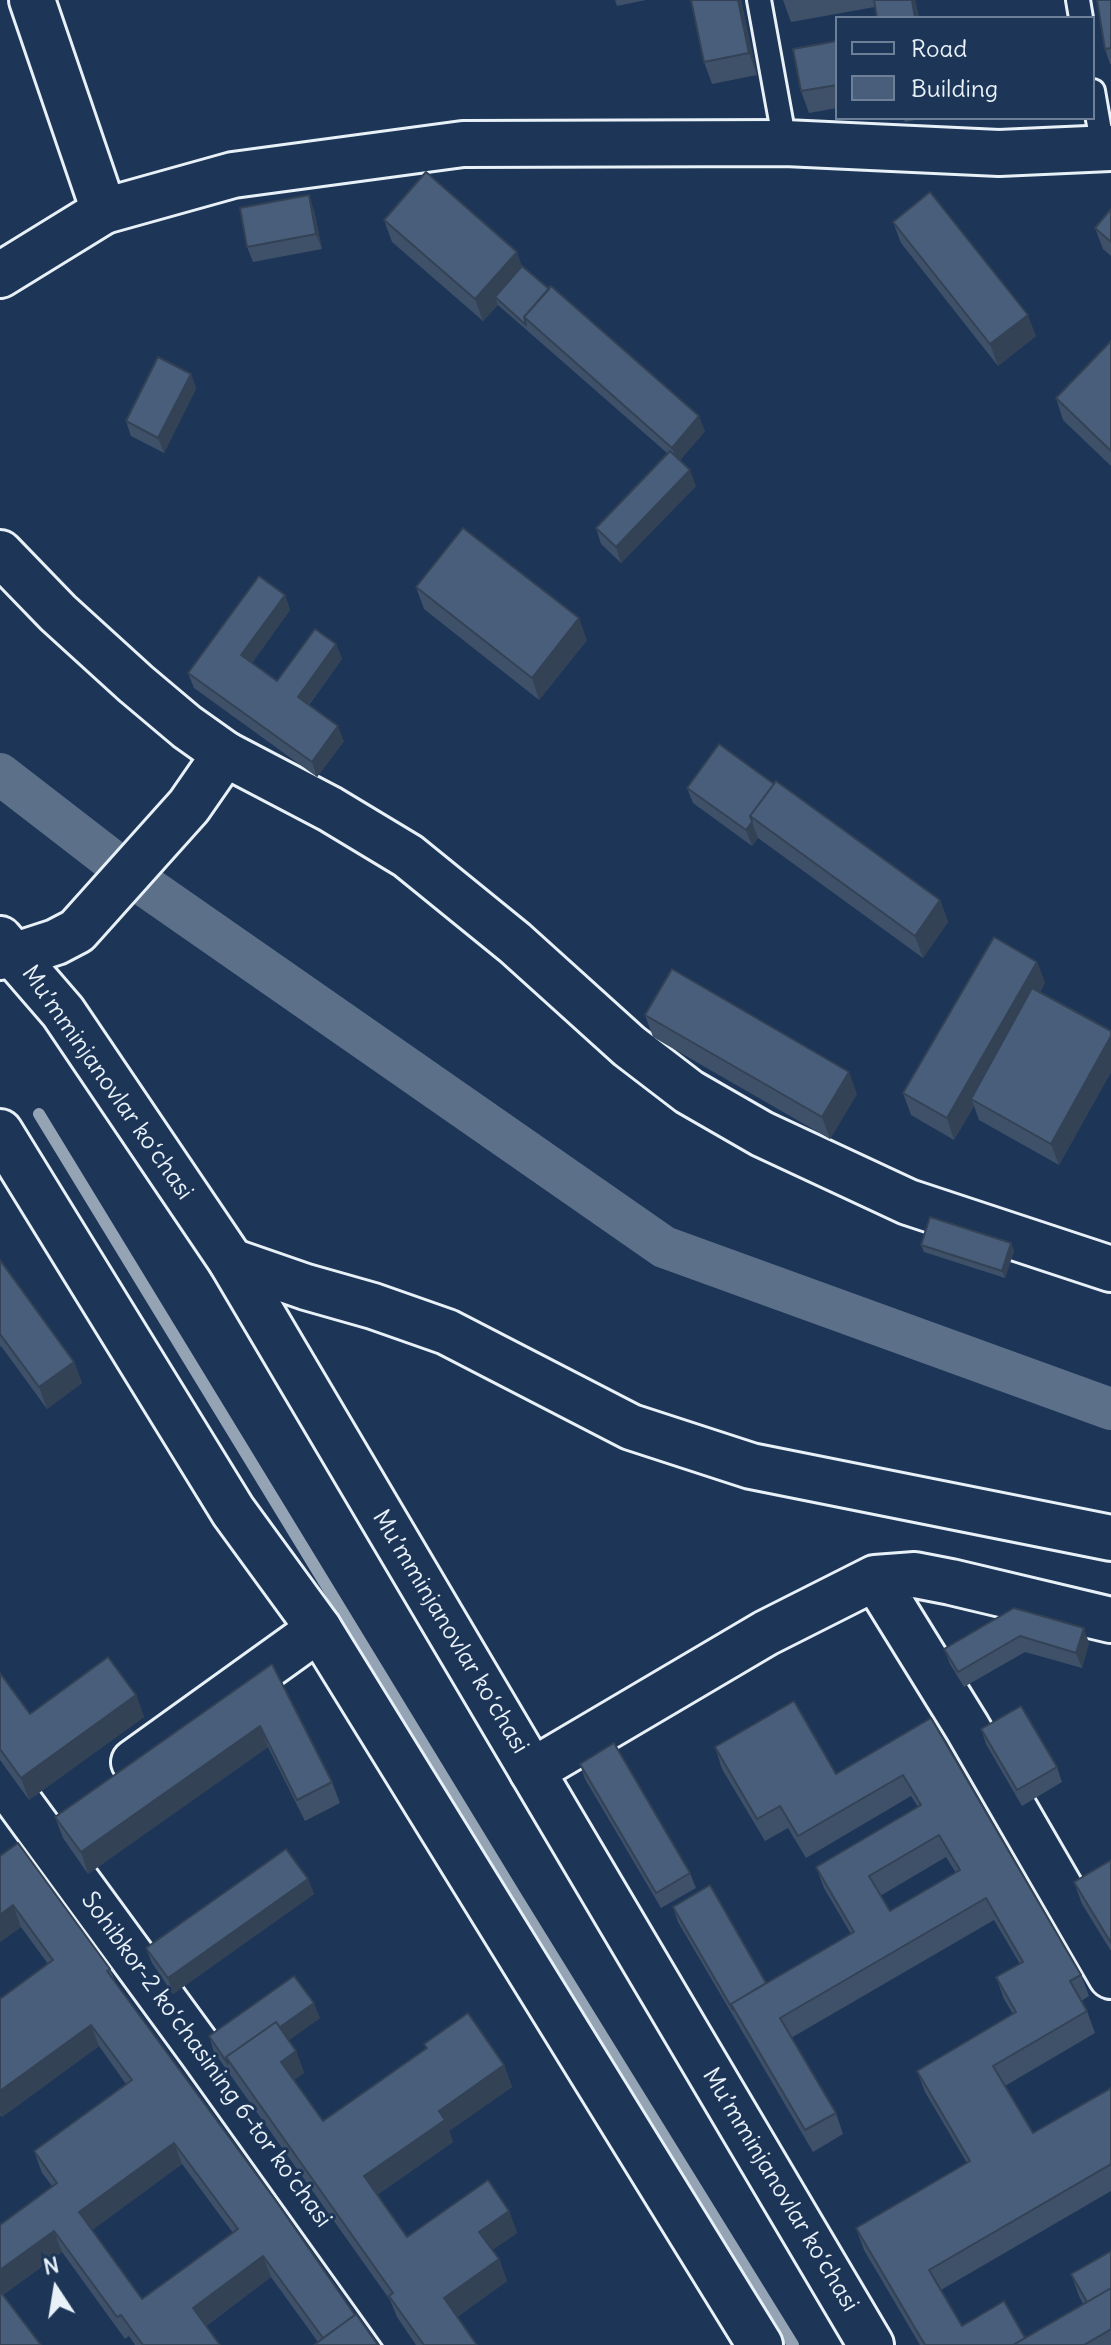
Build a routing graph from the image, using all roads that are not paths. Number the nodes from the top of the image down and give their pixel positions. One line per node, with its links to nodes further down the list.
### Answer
1 (32, 0): 6 (street)
2 (759, 0): 4 (lane)
3 (1095, 99): 5 (lane)
4 (785, 143): 5 (street); 6 (street)
5 (1107, 148)
6 (104, 211): 7 (street)
7 (0, 275)
8 (0, 553): 9 (street)
9 (225, 754): 10 (street); 13 (street)
10 (5, 950): 12 (street, Mu’mminjanovlar ko‘chasi)
11 (0, 1132): 17 (street)
12 (231, 1261): 14 (street); 18 (street, Mu’mminjanovlar ko‘chasi)
13 (1111, 1269)
14 (1111, 1538)
15 (875, 1578): 16 (street); 18 (street); 21 (street)
16 (1111, 1620)
17 (319, 1629): 20 (street); 23 (street)
18 (532, 1771): 24 (street, Mu’mminjanovlar ko‘chasi)
19 (0, 1776): 22 (street, Sohibkor-2 ko‘chasining 6-tor ko‘chasi)
20 (103, 1784)
21 (1111, 1976)
22 (411, 2345)
23 (760, 2345)
24 (871, 2345)

